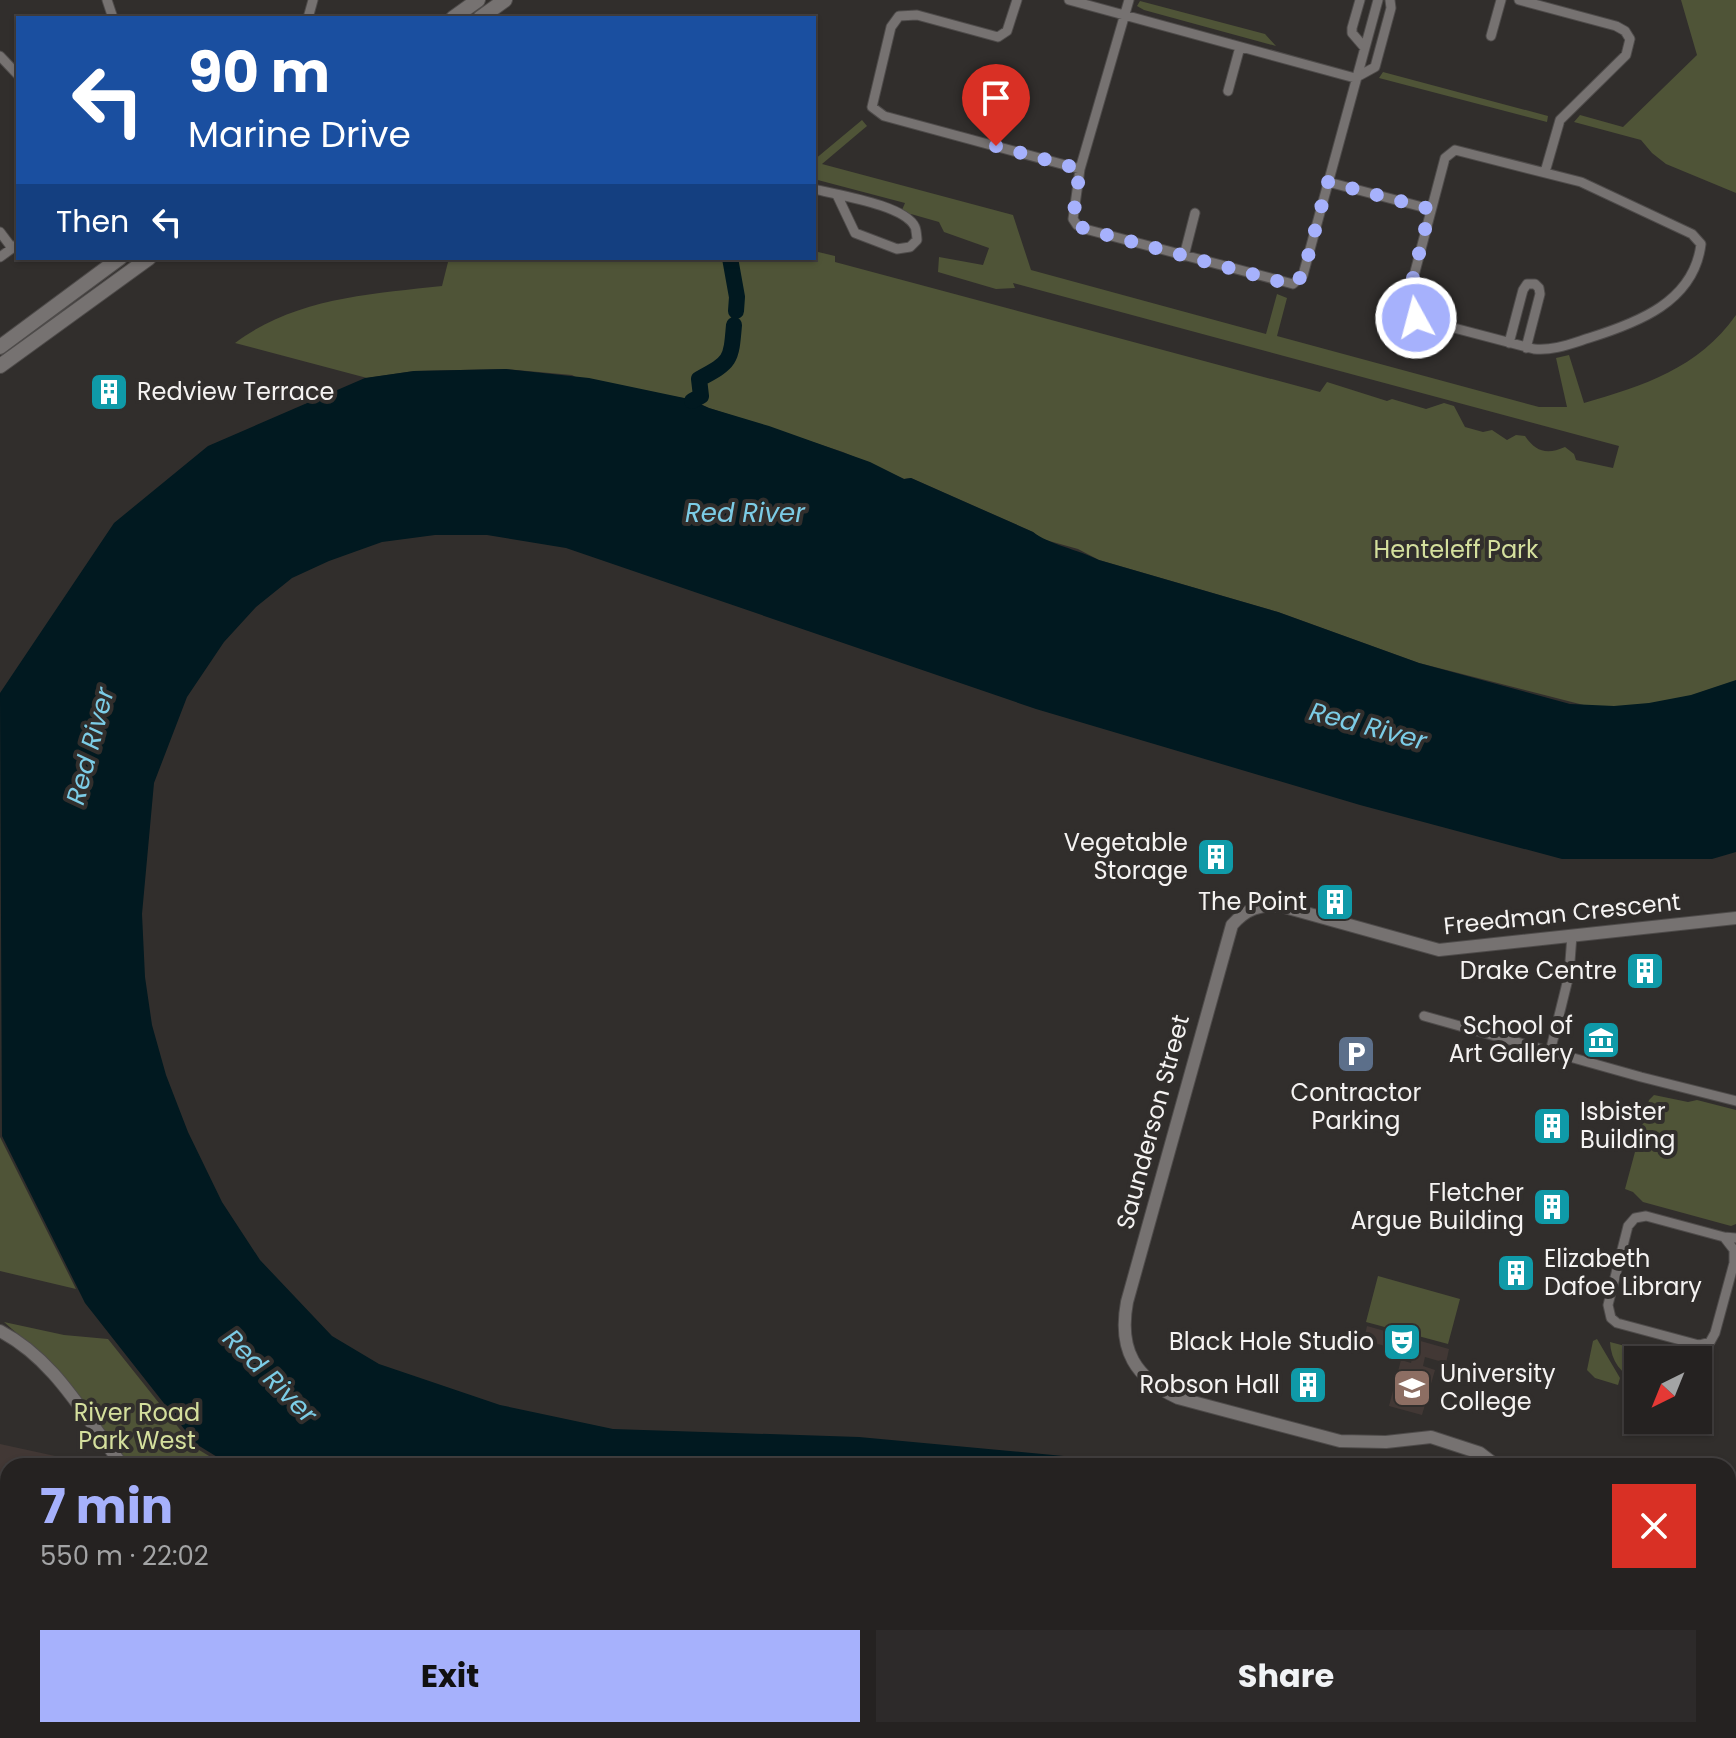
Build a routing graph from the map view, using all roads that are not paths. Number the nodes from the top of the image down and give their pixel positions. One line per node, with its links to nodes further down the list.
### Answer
1 (478, 0): 12 (main road)
2 (505, 0): 13 (main road)
3 (1017, 0): 21 (street)
4 (1069, 0): 11 (street)
5 (1129, 0): 11 (street)
6 (1360, 0): 16 (street)
7 (1378, 0): 16 (street)
8 (1390, 0): 19 (street)
9 (1501, 0): 14 (street)
10 (1519, 0): 22 (street)
11 (1125, 15): 15 (street); 21 (street)
12 (456, 16)
13 (483, 16)
14 (1491, 36)
15 (1240, 47): 19 (street); 20 (street)
16 (1364, 47): 19 (street)
17 (0, 56): 18 (street)
18 (16, 73)
19 (1355, 78): 23 (street)
20 (1228, 91)
21 (1080, 169): 30 (street)
22 (1545, 172): 26 (street); 38 (street)
23 (1328, 182): 26 (street); 30 (street)
24 (816, 190): 25 (street)
25 (837, 195): 25 (street)
26 (1430, 209): 35 (street)
27 (1195, 213): 30 (street)
28 (0, 232): 29 (street)
29 (15, 246): 31 (street)
30 (1184, 256)
31 (0, 257)
32 (117, 260): 34 (main road)
33 (146, 260): 37 (main road)
34 (15, 335): 36 (main road); 37 (main road)
35 (1509, 343): 38 (street); 38 (street)
36 (0, 347)
37 (25, 348): 39 (main road)
38 (1526, 348)
39 (0, 366)
40 (1255, 907): 42 (street, Freedman Crescent); 51 (street, Saunderson Street)
41 (1736, 918): 42 (street, Freedman Crescent)
42 (1572, 935): 44 (street)
43 (1424, 1016): 44 (street)
44 (1550, 1052): 45 (street)
45 (1736, 1101)
46 (1724, 1237): 47 (street); 48 (street); 48 (street)
47 (1736, 1238)
48 (1735, 1262)
49 (0, 1331): 50 (street)
50 (117, 1458)
51 (1487, 1458)

